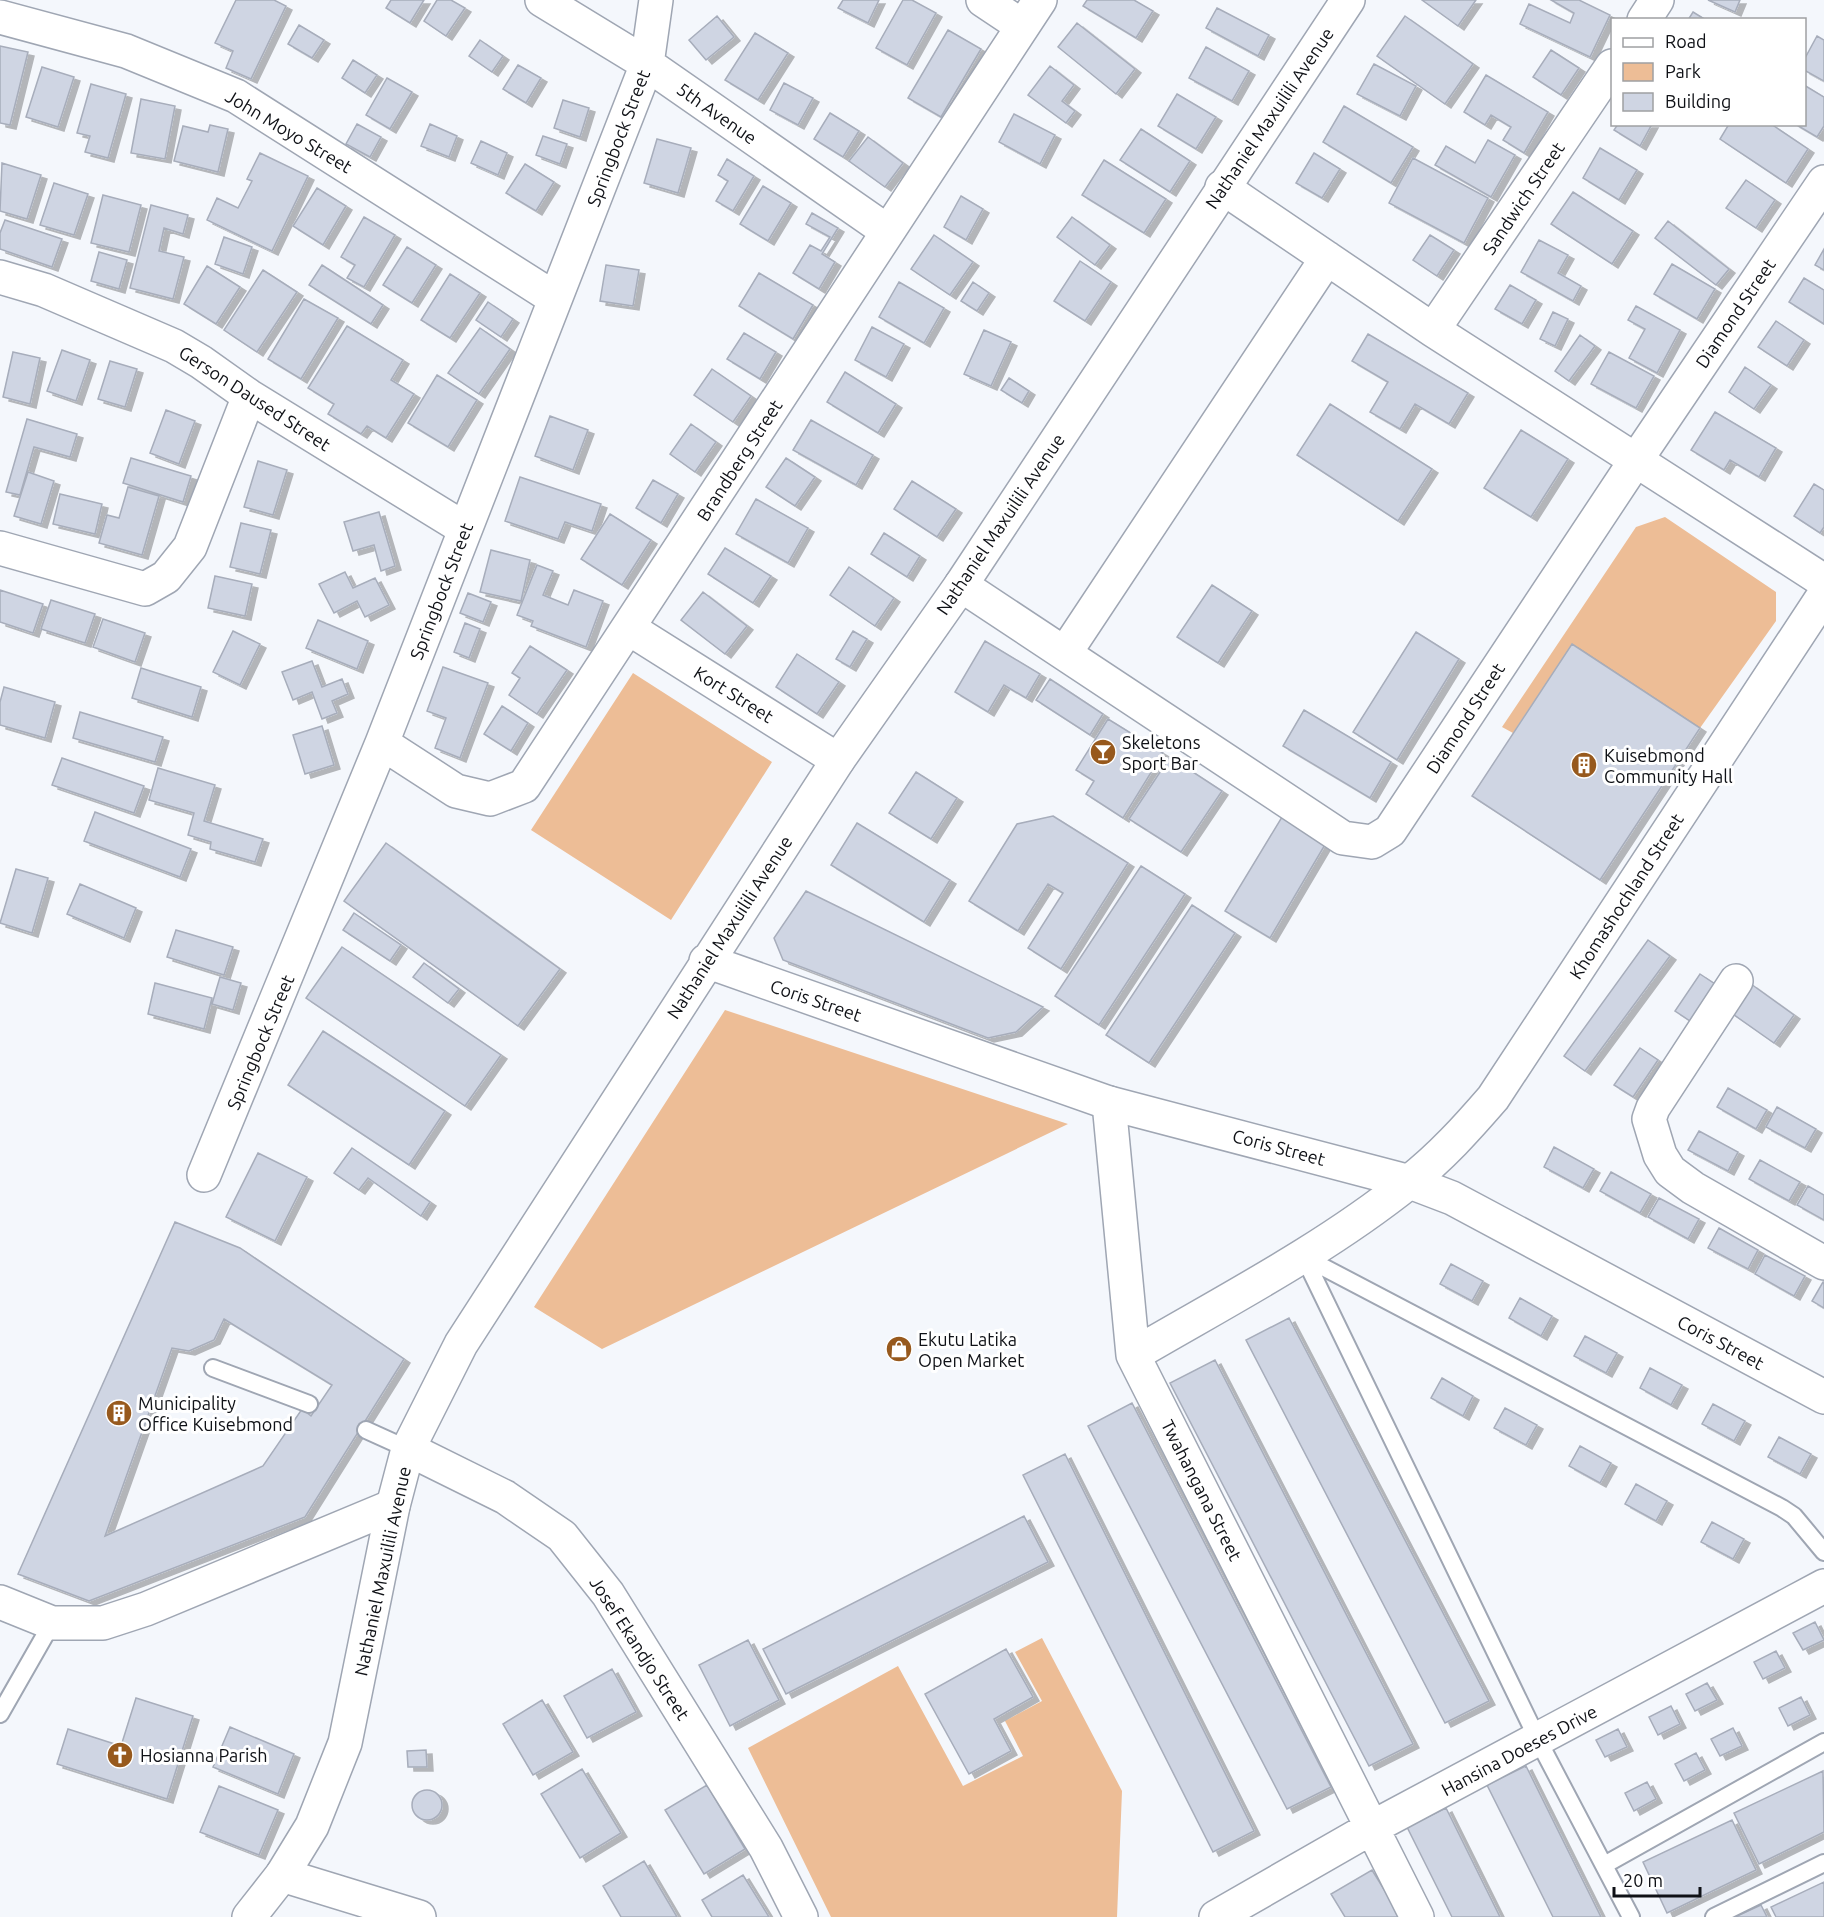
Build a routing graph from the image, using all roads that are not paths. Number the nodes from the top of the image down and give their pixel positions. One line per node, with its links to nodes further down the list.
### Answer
1 (542, 0): 10 (street, 5th Avenue)
2 (656, 0): 10 (street, Springbock Street)
3 (983, 0): 9 (street)
4 (1040, 0): 9 (street, Brandberg Street)
5 (1348, 0): 13 (street, Nathaniel Maxuilili Avenue)
6 (1657, 0): 8 (street)
7 (0, 17): 17 (street, John Moyo Street)
8 (1645, 18)
9 (1022, 27): 14 (street, Brandberg Street)
10 (647, 64): 14 (street, 5th Avenue); 17 (street, Springbock Street)
11 (1611, 67): 18 (street, Sandwich Street)
12 (1824, 182): 20 (street, Diamond Street)
13 (1222, 187): 15 (street); 24 (street, Nathaniel Maxuilili Avenue)
14 (887, 231): 26 (street, Brandberg Street)
15 (1327, 258): 18 (street); 27 (street)
16 (0, 277): 19 (street, Gerson Daused Street)
17 (555, 298): 21 (street, Springbock Street)
18 (1433, 330): 20 (street)
19 (249, 396): 21 (street, Gerson Daused Street); 22 (street)
20 (1636, 460): 23 (street); 27 (street, Diamond Street)
21 (465, 529): 28 (street, Springbock Street)
22 (0, 548)
23 (1824, 581)
24 (961, 585): 27 (street, Diamond Street); 29 (street, Nathaniel Maxuilili Avenue)
25 (1824, 595): 34 (street, Khomashochland Street)
26 (630, 629): 28 (street, Brandberg Street); 29 (street, Kort Street)
27 (1065, 653)
28 (382, 743): 33 (street, Springbock Street)
29 (838, 760): 30 (street, Nathaniel Maxuilili Avenue)
30 (706, 961): 32 (street, Coris Street); 42 (street, Nathaniel Maxuilili Avenue)
31 (1736, 981): 36 (street)
32 (1109, 1103): 34 (street, Coris Street); 37 (street)
33 (204, 1175)
34 (1410, 1182): 35 (street); 39 (street, Coris Street)
35 (1304, 1257): 37 (street); 44 (lane); 49 (lane)
36 (1824, 1263)
37 (1133, 1355): 51 (street, Twahangana Street)
38 (213, 1368): 40 (lane)
39 (1824, 1397)
40 (309, 1404)
41 (366, 1430): 42 (lane)
42 (408, 1449): 43 (street, Nathaniel Maxuilili Avenue); 57 (street, Josef Ekandjo Street)
43 (393, 1506): 47 (street); 54 (street, Nathaniel Maxuilili Avenue)
44 (1824, 1552)
45 (1824, 1586): 49 (street, Hansina Doeses Drive)
46 (0, 1602): 47 (street)
47 (52, 1623): 48 (lane)
48 (0, 1714)
49 (1538, 1740): 51 (street, Hansina Doeses Drive); 53 (lane)
50 (1824, 1742): 53 (lane)
51 (1373, 1827): 58 (street, Hansina Doeses Drive); 59 (street, Twahangana Street)
52 (1824, 1863): 61 (lane)
53 (1606, 1864): 60 (lane)
54 (282, 1875): 55 (street, Nathaniel Maxuilili Avenue); 56 (street)
55 (249, 1917)
56 (419, 1917)
57 (801, 1917)
58 (1216, 1917)
59 (1417, 1917)
60 (1631, 1917)
61 (1714, 1917)

